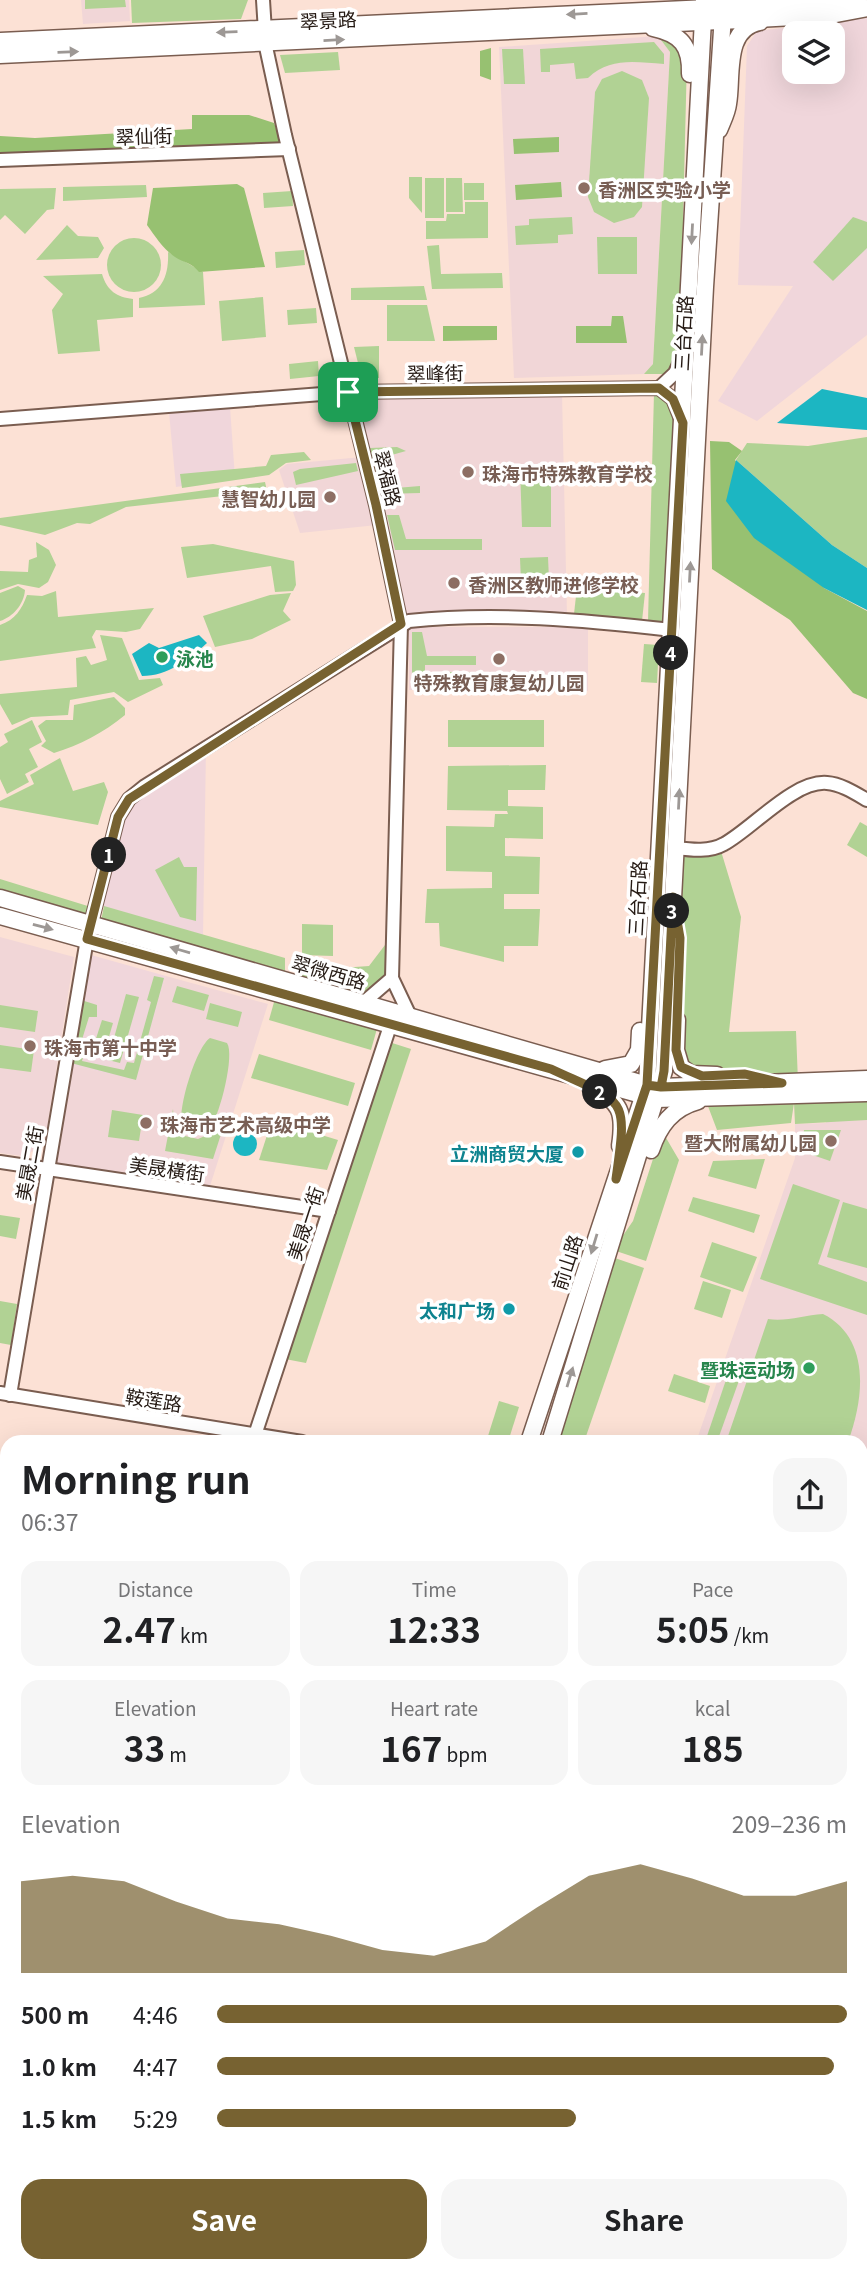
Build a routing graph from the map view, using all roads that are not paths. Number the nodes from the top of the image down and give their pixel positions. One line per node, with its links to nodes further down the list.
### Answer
1 (262, 0): 11 (street, 翠福路)
2 (677, 0): 9 (main road)
3 (760, 0): 5 (main road)
4 (867, 0): 5 (main road, 翠景路)
5 (816, 5): 7 (main road, 翠景路)
6 (867, 8): 10 (main road, 翠景路)
7 (723, 9): 8 (main road, 翠景路); 10 (main road, 翠景路); 15 (main road, 三台石路)
8 (703, 10): 9 (main road, 翠景路); 14 (main road, 三台石路)
9 (643, 17): 11 (main road, 翠景路); 14 (main road)
10 (782, 18): 15 (main road)
11 (265, 36): 12 (main road, 翠景路, one-way to 12); 13 (main road, 翠景路, one-way to 11); 16 (street, 翠福路)
12 (0, 41)
13 (0, 55)
14 (697, 142): 18 (main road, 三台石路, one-way to 18)
15 (714, 142): 26 (main road, 三台石路, one-way to 15)
16 (289, 149): 17 (street, 翠仙街); 20 (street, 翠福路)
17 (0, 160)
18 (687, 347): 19 (street); 22 (main road, 三台石路)
19 (659, 388): 20 (street, 翠峰街); 22 (street)
20 (348, 392): 21 (street, 翠峰街); 23 (street, 翠福路)
21 (0, 419)
22 (683, 423): 24 (main road, 三台石路)
23 (401, 624): 24 (street); 31 (street, 美晟二街); 32 (street, 翠福路)
24 (672, 630): 27 (main road, 三台石路)
25 (867, 800): 26 (street)
26 (676, 848): 28 (main road, 三台石路)
27 (658, 880): 37 (main road); 40 (main road, 三台石路)
28 (673, 897): 39 (main road); 40 (main road, 三台石路)
29 (0, 898): 31 (main road, 翠微西路)
30 (0, 916): 31 (main road, 翠微西路, one-way to 31)
31 (90, 931): 33 (main road, 翠微西路, one-way to 31); 35 (main road, 翠微西路); 44 (street, 美晟二街)
32 (393, 978): 33 (street); 34 (street)
33 (363, 1003): 34 (main road, 翠微西路)
34 (410, 1016): 37 (main road, 翠微西路)
35 (391, 1023): 36 (main road, 翠微西路); 46 (street, 美晟一街)
36 (551, 1069): 40 (main road, 翠微西路); 45 (main road)
37 (596, 1070): 40 (main road, 翠微西路)
38 (867, 1079): 39 (main road)
39 (782, 1083): 40 (main road)
40 (652, 1091): 42 (main road); 45 (main road, 前山路); 47 (main road, 前山路)
41 (867, 1093): 42 (main road)
42 (710, 1097): 47 (main road)
43 (0, 1162): 44 (street, 美晟橫街)
44 (46, 1169): 46 (street, 美晟橫街); 48 (street, 美晟二街)
45 (616, 1179): 50 (main road, 前山路, one-way to 50)
46 (328, 1211): 49 (street, 美晟一街)
47 (608, 1252): 51 (main road, 前山路, one-way to 47)
48 (5, 1394): 49 (street, 鞍莲路)
49 (255, 1435)
50 (530, 1435)
51 (552, 1435)

